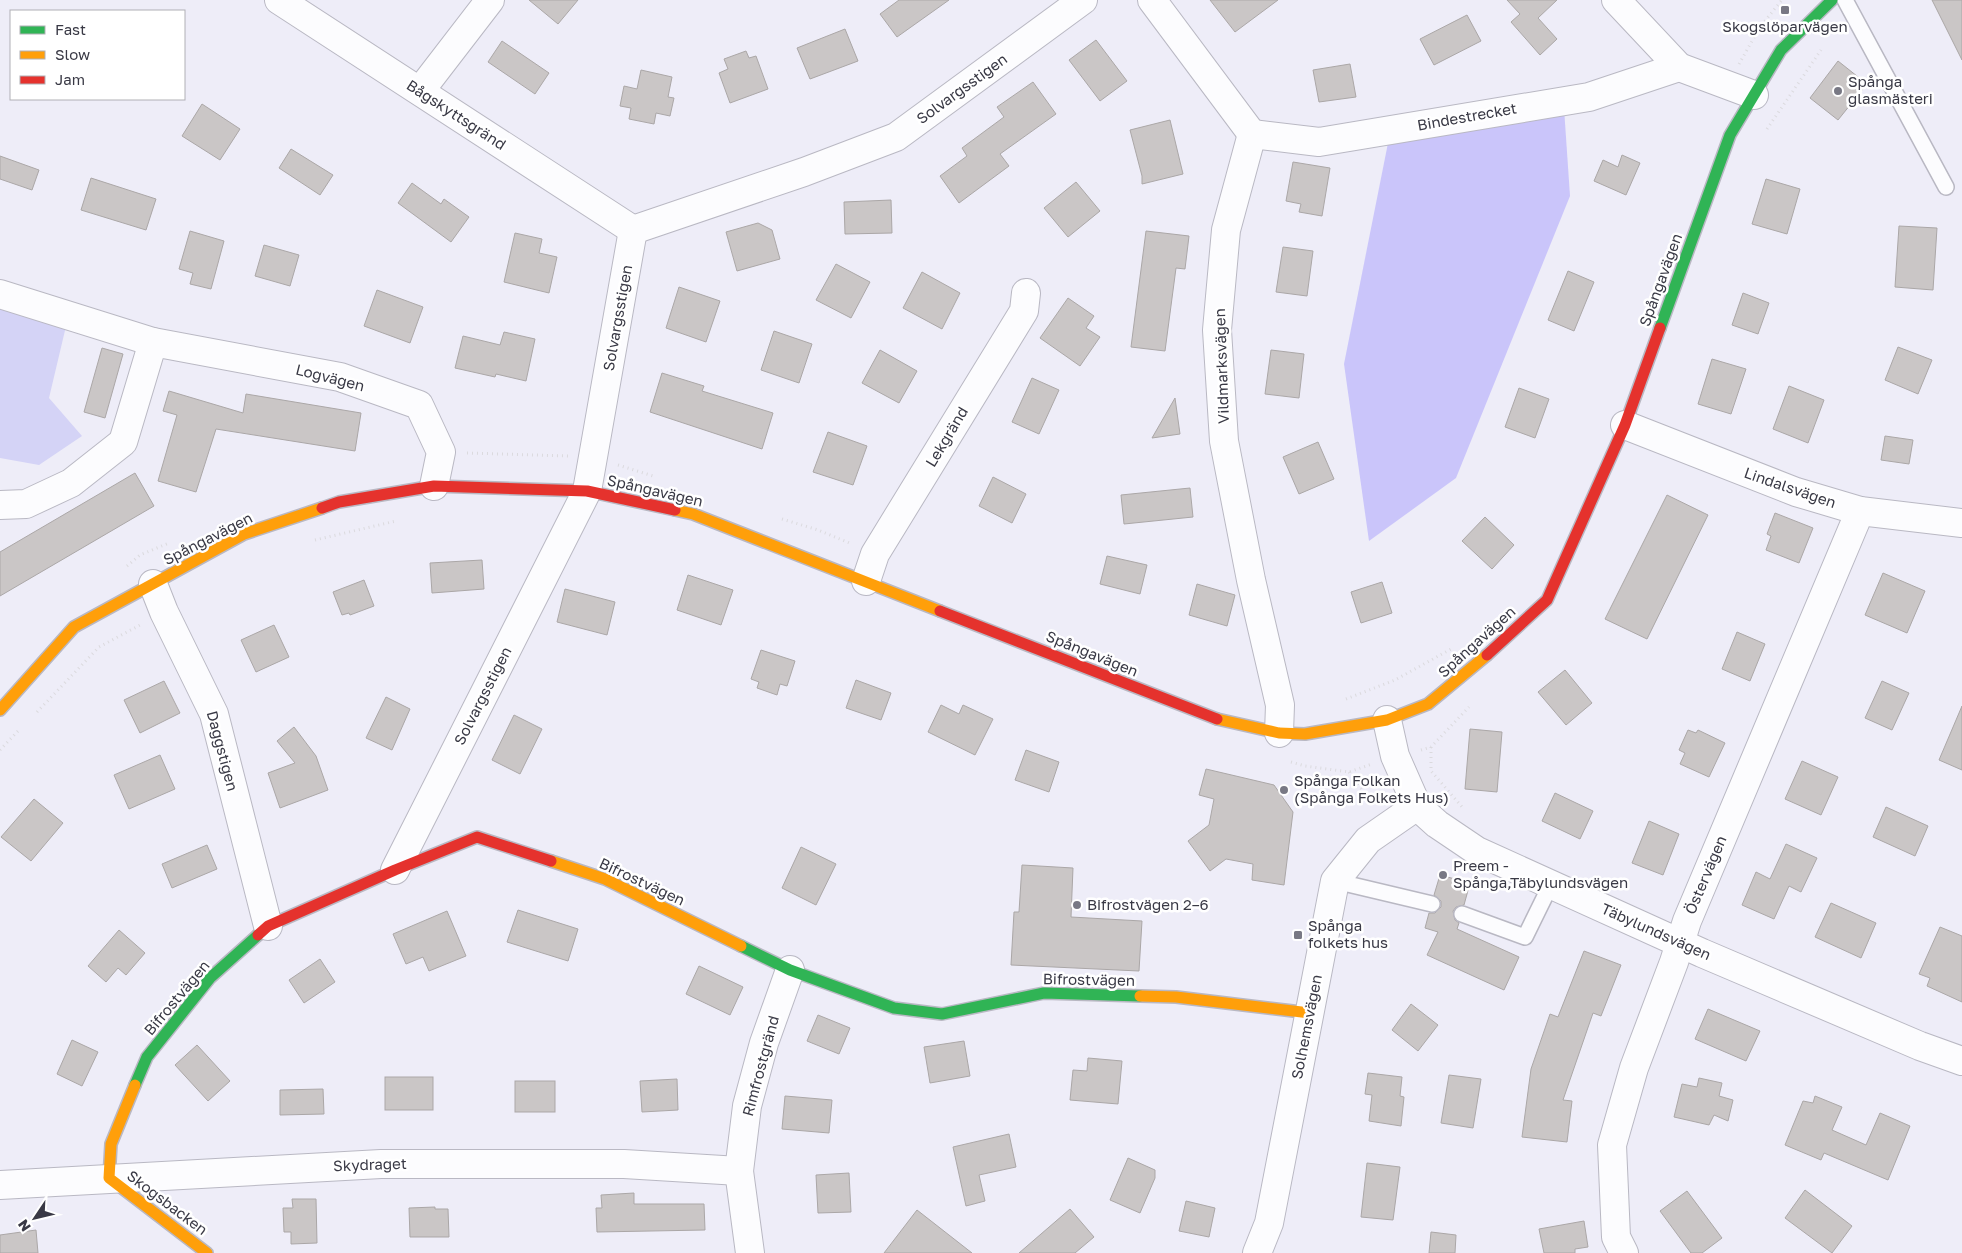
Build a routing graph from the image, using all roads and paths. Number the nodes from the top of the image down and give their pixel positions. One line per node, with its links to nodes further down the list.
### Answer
1 (279, 0): 12 (street, Bågskyttsgränd)
2 (490, 0): 12 (street)
3 (1083, 0): 17 (street, Solvargsstigen)
4 (1152, 0): 14 (street)
5 (1616, 0): 10 (street)
6 (1782, 0): 11 (path)
7 (1832, 0): 13 (street, Spångavägen)
8 (1846, 0): 16 (lane)
9 (1828, 43): 15 (path)
10 (1679, 67): 11 (street); 14 (street, Bindestrecket)
11 (1727, 85): 13 (street)
12 (420, 91): 17 (street, Bågskyttsgränd)
13 (1754, 95): 21 (street, Spångavägen)
14 (1252, 134): 46 (street, Vildmarksvägen)
15 (1763, 134)
16 (1946, 187)
17 (634, 230): 23 (street, Solvargsstigen)
18 (1026, 293): 34 (street, Lekgränd)
19 (0, 294): 20 (street, Logvägen)
20 (152, 342): 22 (street, Logvägen); 27 (street)
21 (1625, 425): 28 (street, Lindalsvägen); 44 (street, Spångavägen)
22 (442, 452): 23 (path); 25 (street)
23 (594, 457): 24 (path); 26 (street, Solvargsstigen)
24 (659, 478)
25 (434, 486): 26 (street, Spångavägen); 37 (street, Spångavägen)
26 (587, 491): 36 (street, Spångavägen); 51 (street, Solvargsstigen)
27 (0, 505)
28 (1860, 511): 31 (street, Lindalsvägen); 57 (street, Östervägen)
29 (781, 518): 34 (path)
30 (402, 520): 33 (path)
31 (1962, 523)
32 (176, 540): 35 (path)
33 (306, 542)
34 (875, 554): 36 (street, Lekgränd)
35 (125, 568)
36 (866, 581): 46 (street, Spångavägen)
37 (153, 584): 38 (street, Daggstigen); 42 (street, Spångavägen)
38 (164, 612): 43 (path); 56 (street, Daggstigen)
39 (1455, 646): 40 (path)
40 (1342, 700)
41 (1475, 701): 48 (path)
42 (0, 710)
43 (33, 716)
44 (1387, 720): 46 (street, Spångavägen); 48 (street, Täbylundsvägen)
45 (20, 729): 47 (path)
46 (1280, 733)
47 (0, 750)
48 (1394, 756): 49 (path); 50 (street, Täbylundsvägen)
49 (1287, 760)
50 (1417, 806): 52 (street, Solhemsvägen); 53 (street, Täbylundsvägen)
51 (395, 870): 56 (street, Bifrostvägen); 58 (street, Bifrostvägen)
52 (1335, 881): 54 (lane); 59 (street, Solhemsvägen)
53 (1551, 884): 55 (lane); 57 (street, Täbylundsvägen)
54 (1432, 904)
55 (1462, 914)
56 (268, 926): 62 (street, Bifrostvägen)
57 (1679, 943): 60 (street, Täbylundsvägen); 67 (street, Östervägen)
58 (790, 970): 59 (street, Bifrostvägen); 61 (street, Rimfrostgränd)
59 (1310, 1013): 66 (street, Solhemsvägen)
60 (1962, 1061)
61 (739, 1171): 62 (street, Skydraget); 65 (street, Rimfrostgränd)
62 (109, 1178): 63 (street, Skydraget); 64 (street, Skogsbacken)
63 (0, 1185)
64 (207, 1253)
65 (750, 1253)
66 (1257, 1253)
67 (1624, 1253)

